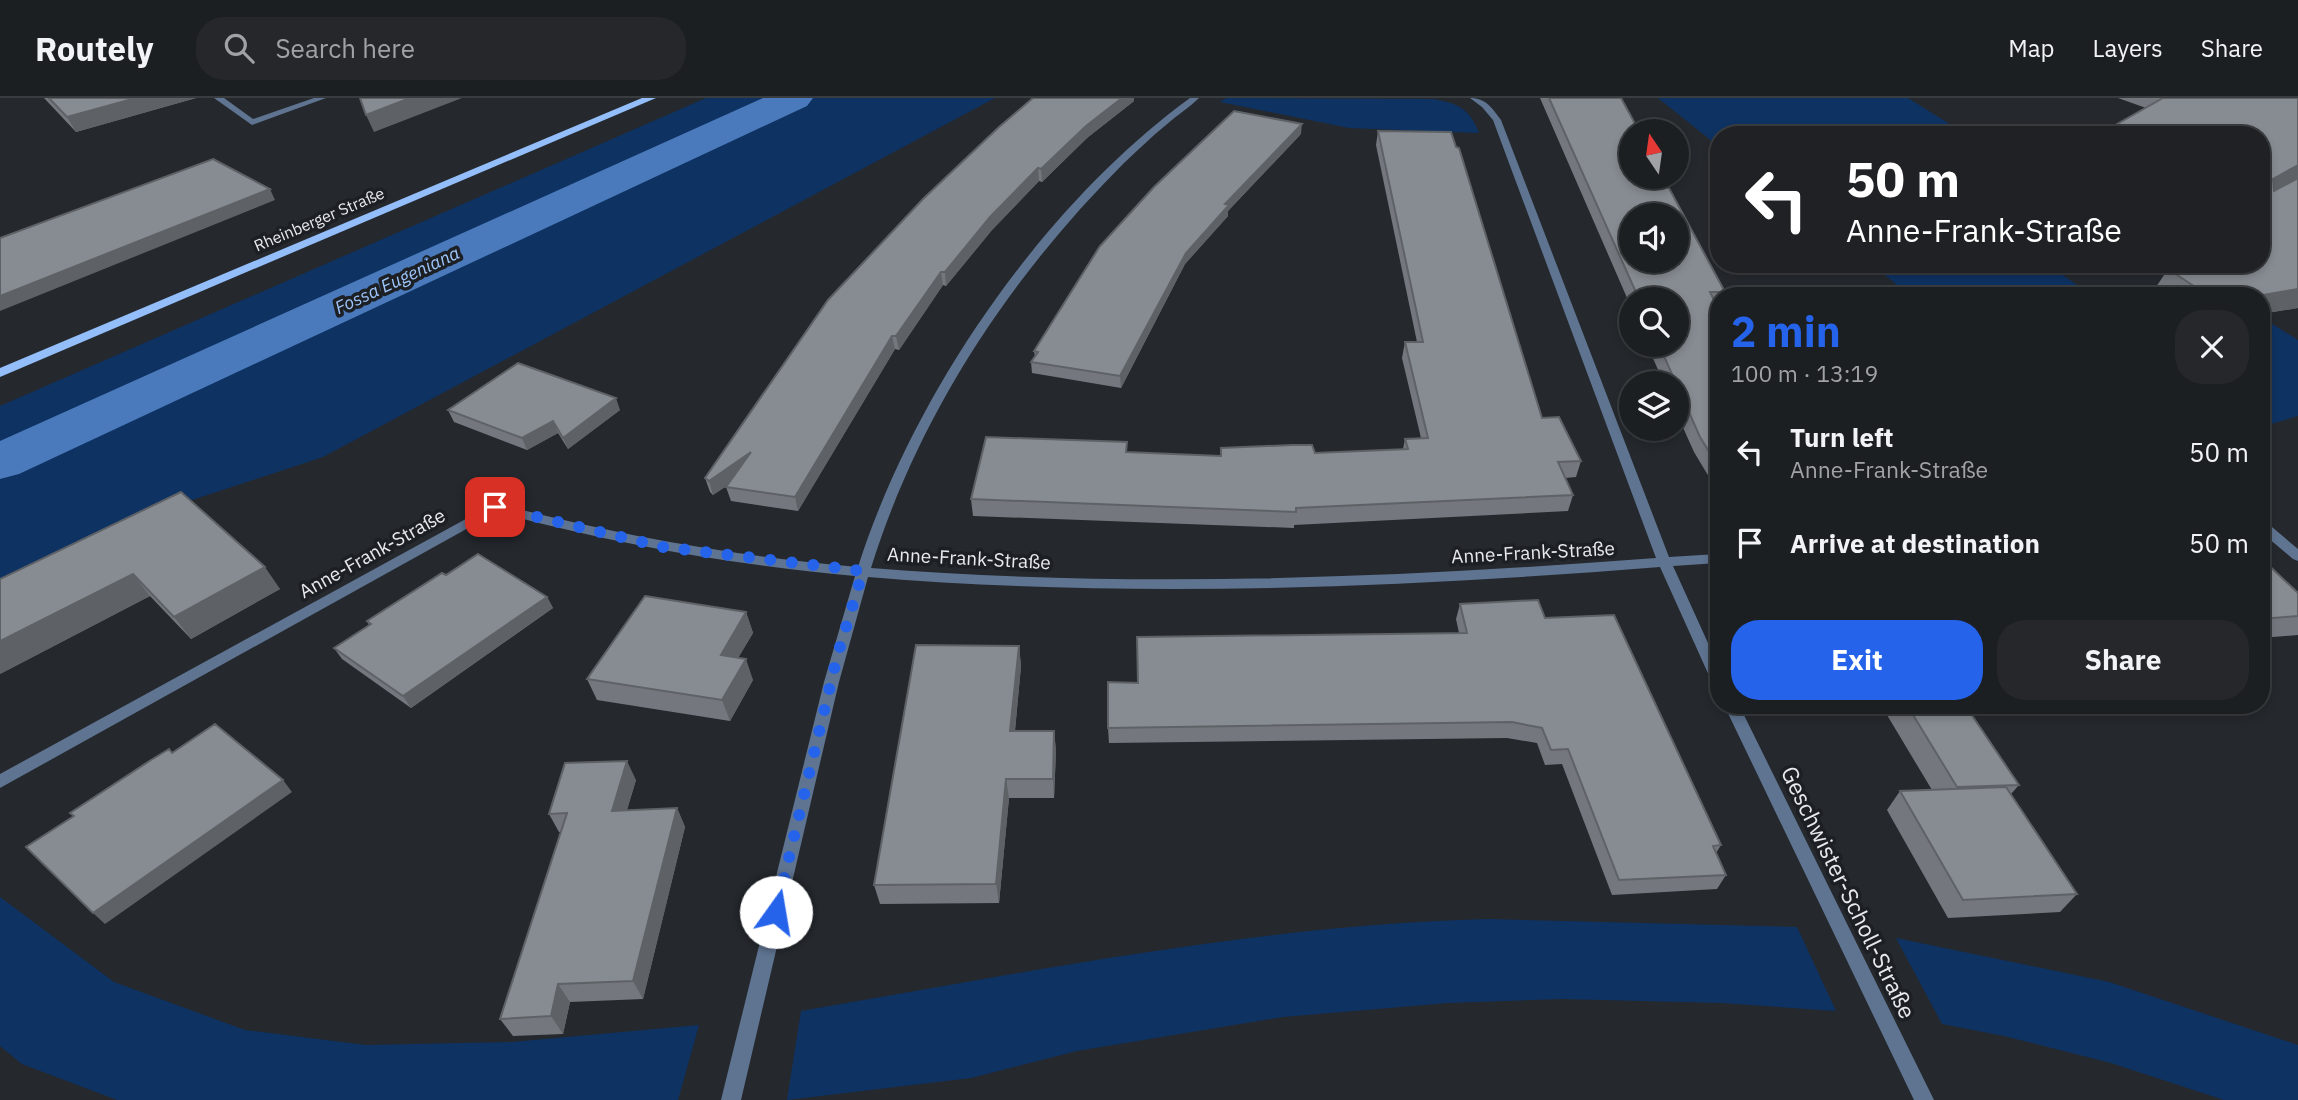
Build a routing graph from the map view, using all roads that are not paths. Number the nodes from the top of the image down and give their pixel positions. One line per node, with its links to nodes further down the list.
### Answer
1 (218, 98): 2 (street)
2 (322, 98)
3 (651, 98): 6 (main road, Rheinberger Straße)
4 (1195, 98): 11 (street)
5 (1474, 98): 10 (street)
6 (0, 373)
7 (2270, 533): 8 (street)
8 (2298, 556)
9 (1710, 559): 10 (street, Anne-Frank-Straße)
10 (1664, 562): 11 (street, Anne-Frank-Straße); 12 (street)
11 (863, 571): 14 (street, Anne-Frank-Straße); 15 (street)
12 (1710, 663)
13 (1735, 714): 16 (street, Geschwister-Scholl-Straße)
14 (0, 782)
15 (731, 1100)
16 (1924, 1100)

